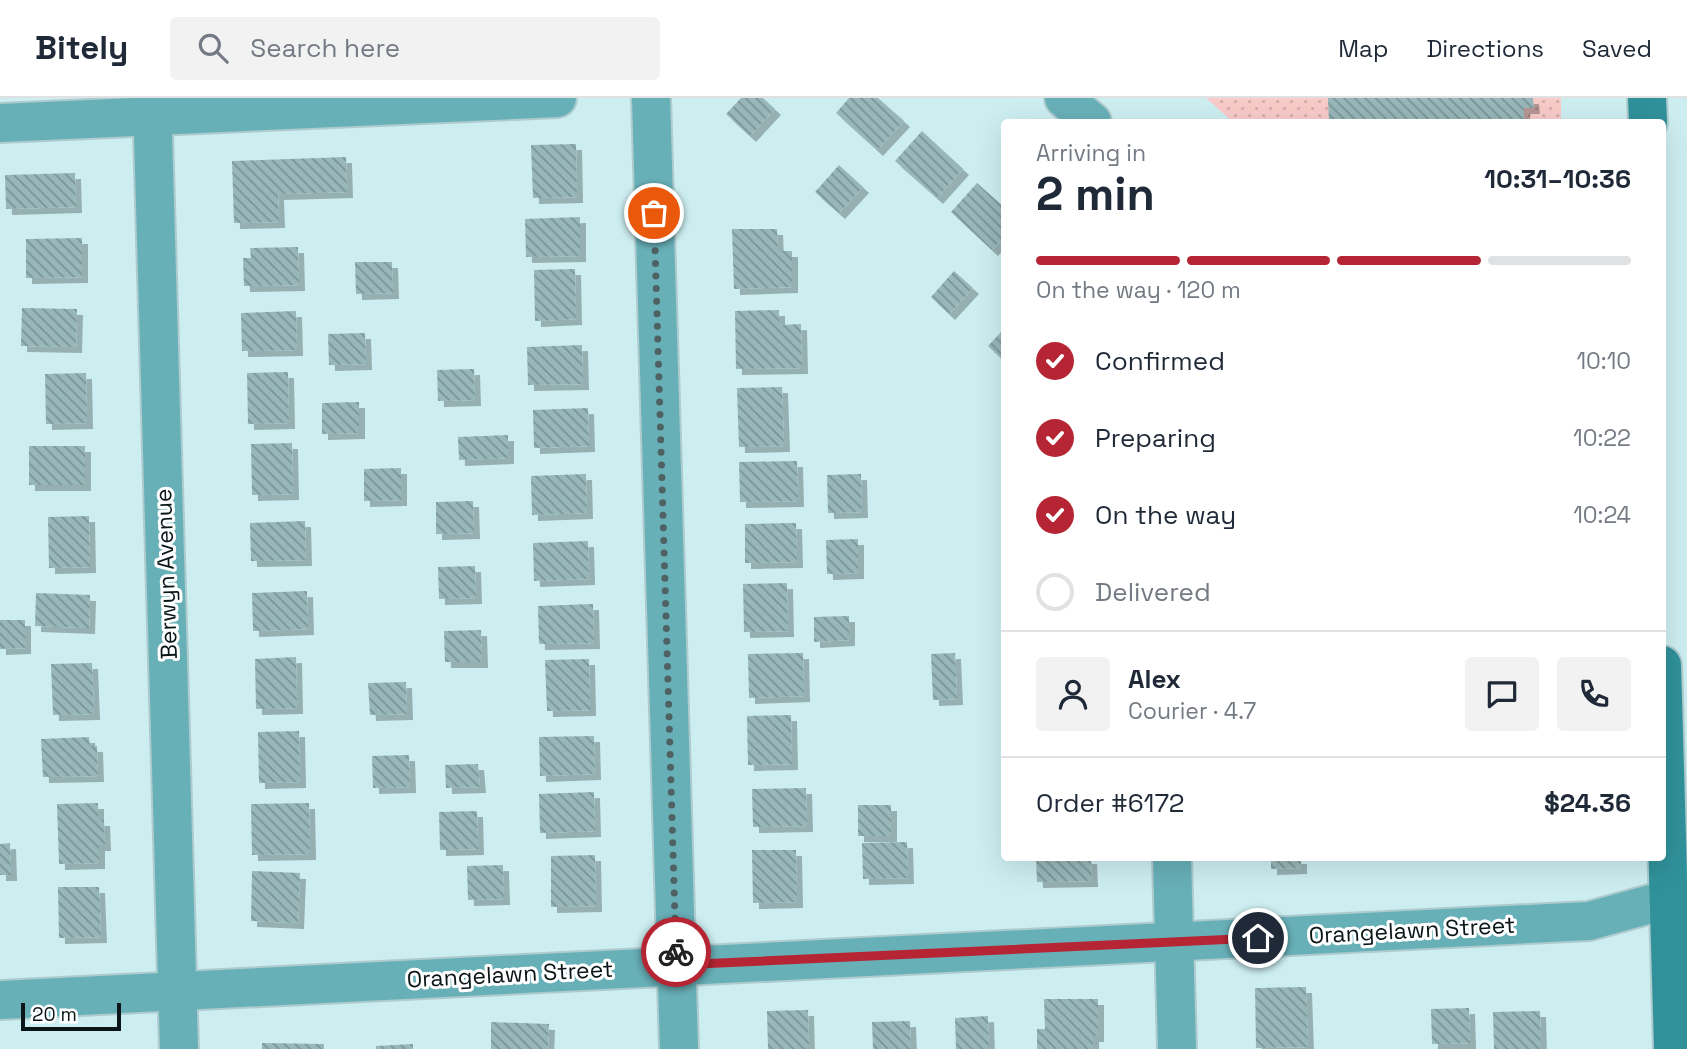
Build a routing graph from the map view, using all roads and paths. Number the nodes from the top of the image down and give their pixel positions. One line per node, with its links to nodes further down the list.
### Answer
1 (557, 98): 5 (street)
2 (651, 98): 13 (street)
3 (1065, 98): 6 (street)
4 (1647, 98): 7 (main road)
5 (153, 107): 8 (street); 14 (street, Berwyn Avenue)
6 (1089, 119)
7 (1648, 119)
8 (0, 123)
9 (1666, 723): 11 (main road)
10 (1172, 861): 12 (street)
11 (1678, 896): 12 (street, Orangelawn Street); 19 (main road)
12 (1175, 943): 13 (street, Orangelawn Street); 18 (street)
13 (676, 965): 14 (street, Orangelawn Street); 17 (street)
14 (178, 990): 15 (street, Orangelawn Street); 16 (street, Berwyn Avenue)
15 (0, 1000)
16 (179, 1049)
17 (678, 1049)
18 (1178, 1049)
19 (1673, 1049)

